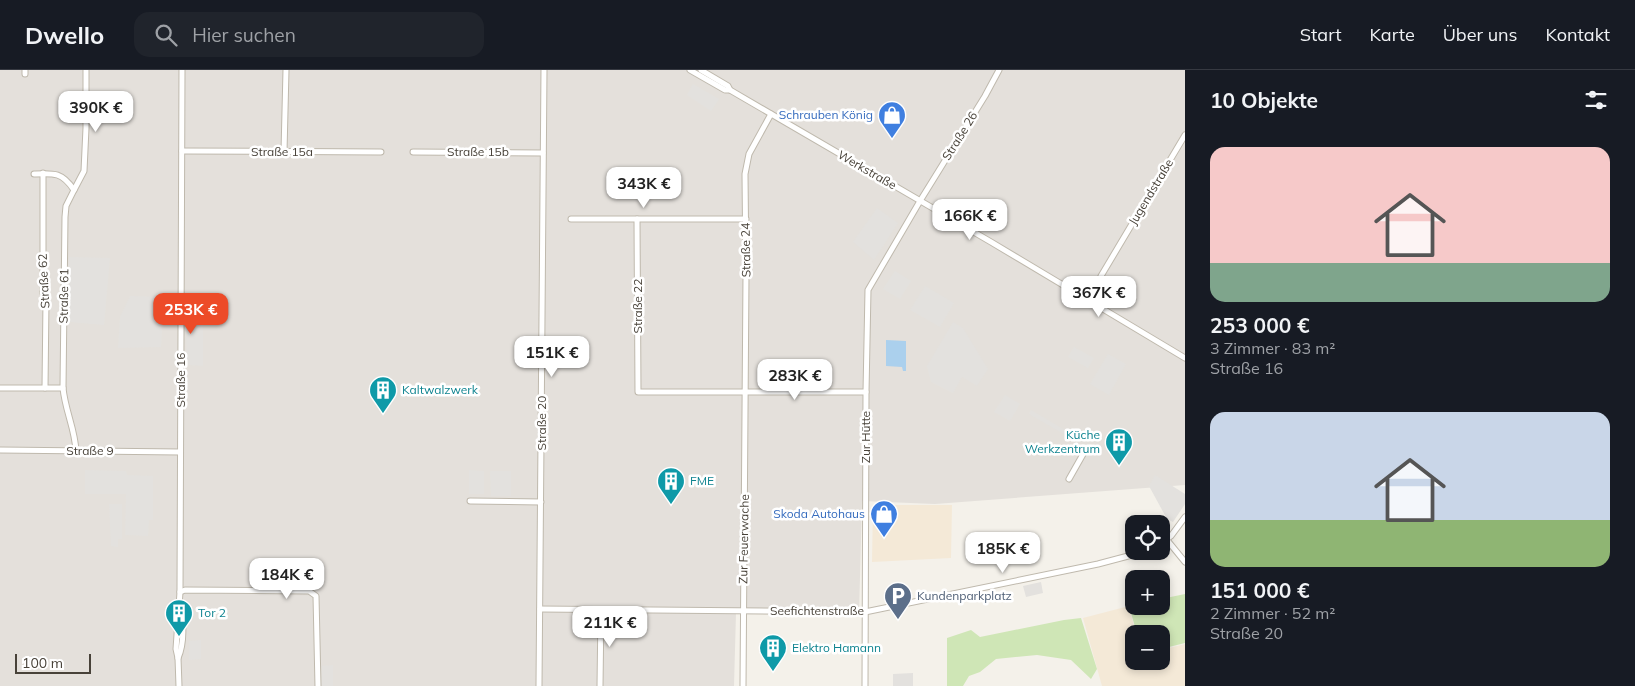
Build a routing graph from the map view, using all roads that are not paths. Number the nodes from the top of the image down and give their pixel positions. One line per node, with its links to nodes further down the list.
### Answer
1 (86, 70): 18 (street, Straße 61)
2 (182, 70): 11 (street, Straße 16)
3 (286, 70): 12 (street)
4 (544, 70): 15 (street, Straße 20)
5 (690, 70): 8 (street, Werkstraße)
6 (701, 70): 8 (street, Werkstraße)
7 (999, 70): 19 (street, Straße 26)
8 (730, 90): 9 (street, Werkstraße)
9 (771, 114): 19 (street, Werkstraße); 22 (street, Straße 24)
10 (1185, 135): 23 (street, Jugendstraße)
11 (182, 151): 12 (street, Straße 15a); 33 (street, Straße 16)
12 (284, 152): 13 (street, Straße 15a)
13 (382, 152)
14 (413, 152): 15 (street, Straße 15b)
15 (543, 153): 36 (street, Straße 20)
16 (34, 174): 17 (street)
17 (43, 174): 18 (street); 26 (street, Straße 62)
18 (74, 190): 27 (street, Straße 61)
19 (920, 201): 23 (street, Werkstraße); 29 (street, Zur Hütte)
20 (571, 219): 21 (street)
21 (638, 219): 22 (street); 28 (street, Straße 22)
22 (746, 219): 28 (street, Straße 24)
23 (1088, 300): 24 (street, Werkstraße)
24 (1185, 358)
25 (0, 388): 26 (street)
26 (45, 388): 27 (street)
27 (63, 388): 32 (street, Straße 61)
28 (745, 391): 29 (street); 45 (street, Zur Feuerwache)
29 (866, 392): 46 (street, Zur Hütte)
30 (1086, 449): 34 (street)
31 (0, 450): 32 (street, Straße 9)
32 (76, 451): 33 (street, Straße 9)
33 (180, 452): 42 (street, Straße 16)
34 (1069, 479)
35 (470, 501): 36 (street)
36 (542, 502): 43 (street, Straße 20)
37 (1185, 517): 38 (street)
38 (1170, 536)
39 (1170, 544): 41 (street)
40 (1125, 557): 46 (street, Seefichtenstraße)
41 (1185, 562)
42 (180, 592): 47 (street, Straße 16); 48 (street)
43 (540, 609): 44 (street, Seefichtenstraße); 49 (street, Straße 20)
44 (601, 610): 45 (street, Seefichtenstraße); 50 (street)
45 (743, 611): 46 (street, Seefichtenstraße); 51 (street, Zur Feuerwache)
46 (865, 612): 52 (street, Zur Hütte)
47 (178, 686)
48 (318, 686)
49 (539, 686)
50 (600, 686)
51 (743, 686)
52 (865, 686)

